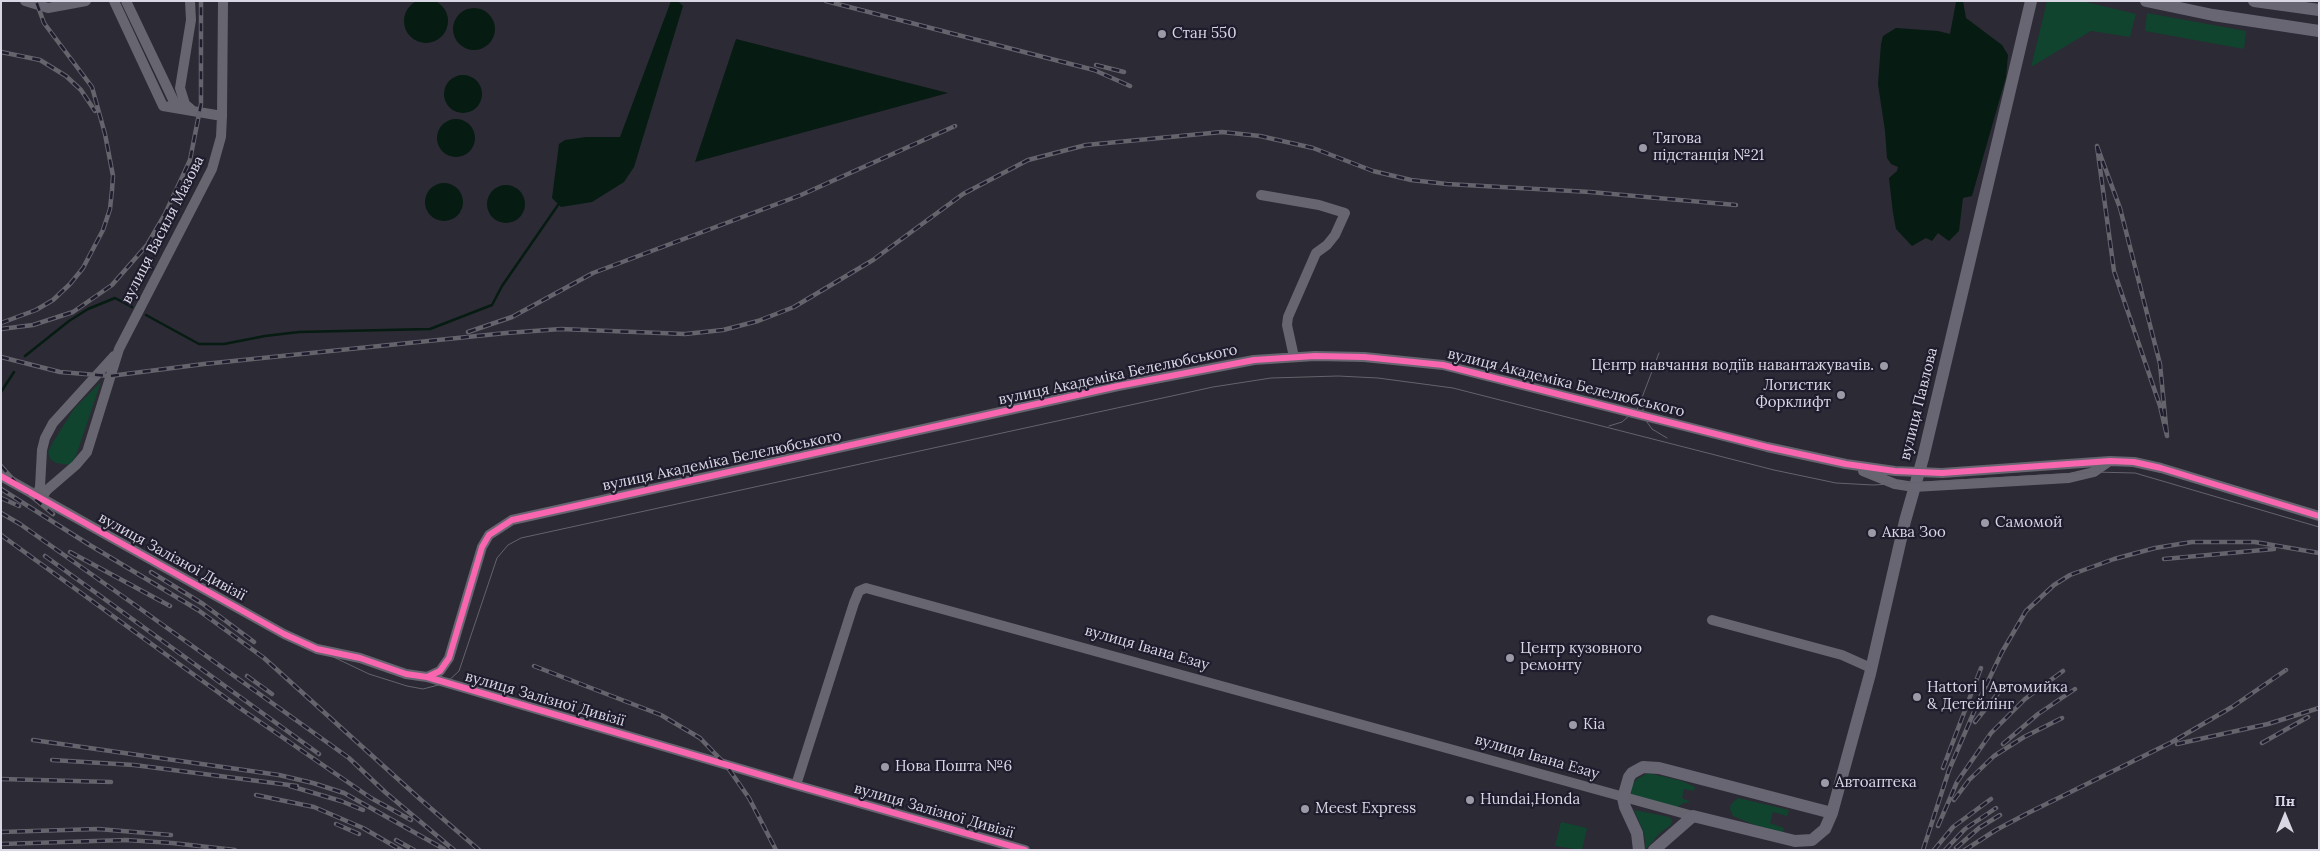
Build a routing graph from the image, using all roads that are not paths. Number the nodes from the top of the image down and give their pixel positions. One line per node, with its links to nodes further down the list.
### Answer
1 (25, 1): 2 (street)
2 (86, 1)
3 (114, 1): 12 (street)
4 (126, 1): 12 (street)
5 (190, 1): 13 (street)
6 (223, 1): 14 (street, вулиця Василя Мазова)
7 (2031, 1): 20 (main road, вулиця Павлова)
8 (2146, 1): 11 (main road)
9 (2254, 1): 10 (main road)
10 (2319, 10)
11 (2319, 31)
12 (178, 108): 13 (street)
13 (194, 111): 14 (street)
14 (222, 116): 16 (street, вулиця Василя Мазова)
15 (1261, 196): 17 (street)
16 (119, 349): 23 (street, вулиця Василя Мазова); 23 (street, вулиця Василя Мазова)
17 (1294, 357): 19 (street, вулиця Академіка Белелюбського); 27 (street, вулиця Академіка Белелюбського)
18 (2110, 462): 20 (street, вулиця Академіка Белелюбського); 22 (street, вулиця Академіка Белелюбського); 24 (street, вулиця Академіка Белелюбського)
19 (1846, 464): 20 (street, вулиця Академіка Белелюбського); 22 (street, вулиця Академіка Белелюбського)
20 (1918, 473): 22 (main road, вулиця Павлова)
21 (1, 476): 23 (street, вулиця Залізної Дивізії)
22 (1914, 486): 26 (main road, вулиця Павлова)
23 (39, 497): 27 (street, вулиця Залізної Дивізії)
24 (2319, 516)
25 (1712, 620): 26 (street)
26 (1871, 668): 30 (main road, вулиця Павлова)
27 (427, 677): 28 (street, вулиця Залізної Дивізії)
28 (796, 785): 29 (street, вулиця Івана Езау); 32 (street, вулиця Залізної Дивізії)
29 (1623, 798): 30 (main road); 31 (street, вулиця Івана Езау); 33 (main road)
30 (1832, 813): 31 (main road, вулиця Івана Езау)
31 (1693, 816): 34 (main road)
32 (1026, 850)
33 (1639, 850)
34 (1654, 850)

